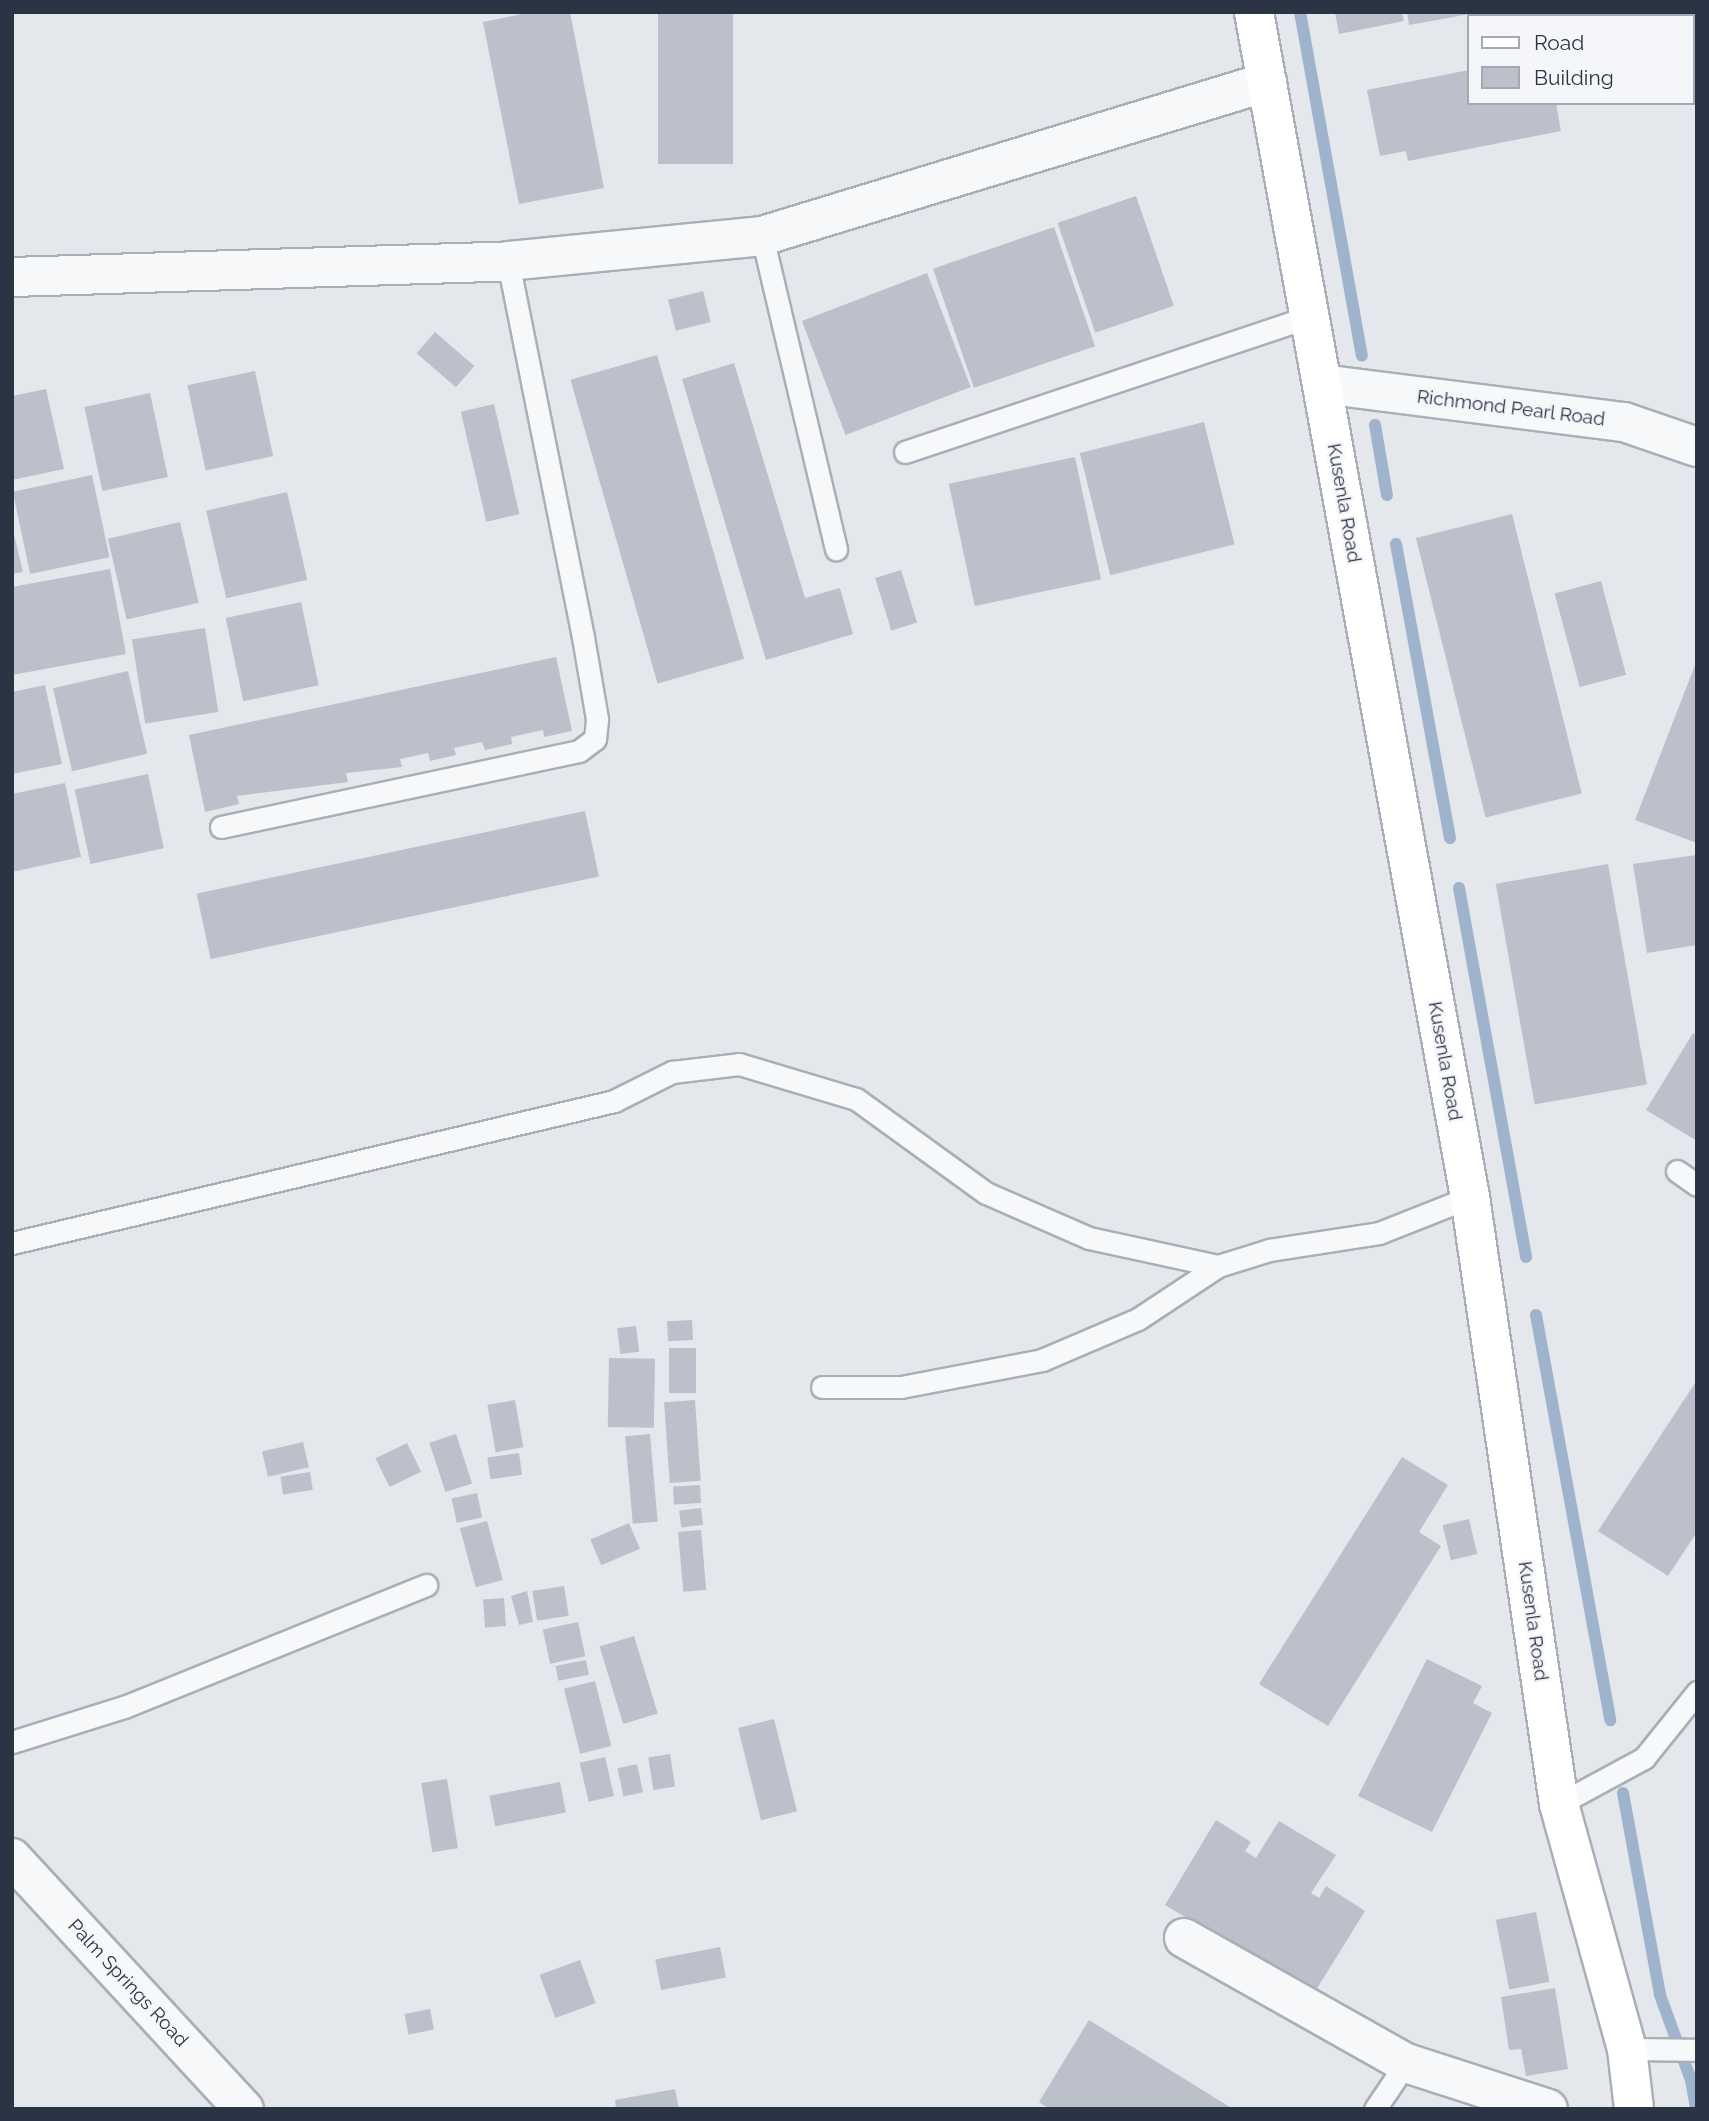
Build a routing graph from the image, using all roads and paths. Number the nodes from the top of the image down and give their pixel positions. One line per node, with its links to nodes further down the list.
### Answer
1 (1254, 12): 2 (main road, Kusenla Road)
2 (1266, 82): 3 (street); 6 (main road, Kusenla Road)
3 (762, 236): 4 (street); 10 (lane)
4 (508, 261): 5 (street); 11 (lane)
5 (12, 277)
6 (1309, 317): 7 (main road, Kusenla Road); 9 (lane)
7 (1322, 384): 8 (street, Richmond Pearl Road); 14 (main road, Kusenla Road)
8 (1697, 447)
9 (905, 452)
10 (836, 549)
11 (221, 827)
12 (1677, 1171): 13 (lane)
13 (1697, 1185)
14 (1470, 1196): 16 (lane); 21 (main road, Kusenla Road)
15 (12, 1243): 16 (lane)
16 (1218, 1266): 17 (lane)
17 (822, 1387)
18 (426, 1585): 20 (lane)
19 (1697, 1692): 21 (lane)
20 (12, 1742)
21 (1559, 1804): 24 (main road, Kusenla Road)
22 (12, 1858): 27 (street, Palm Springs Road)
23 (1184, 1938): 26 (street)
24 (1645, 2049): 25 (lane); 30 (main road, Kusenla Road)
25 (1697, 2050)
26 (1406, 2063): 28 (lane); 29 (street)
27 (244, 2109)
28 (1375, 2109)
29 (1548, 2109)
30 (1634, 2109)

